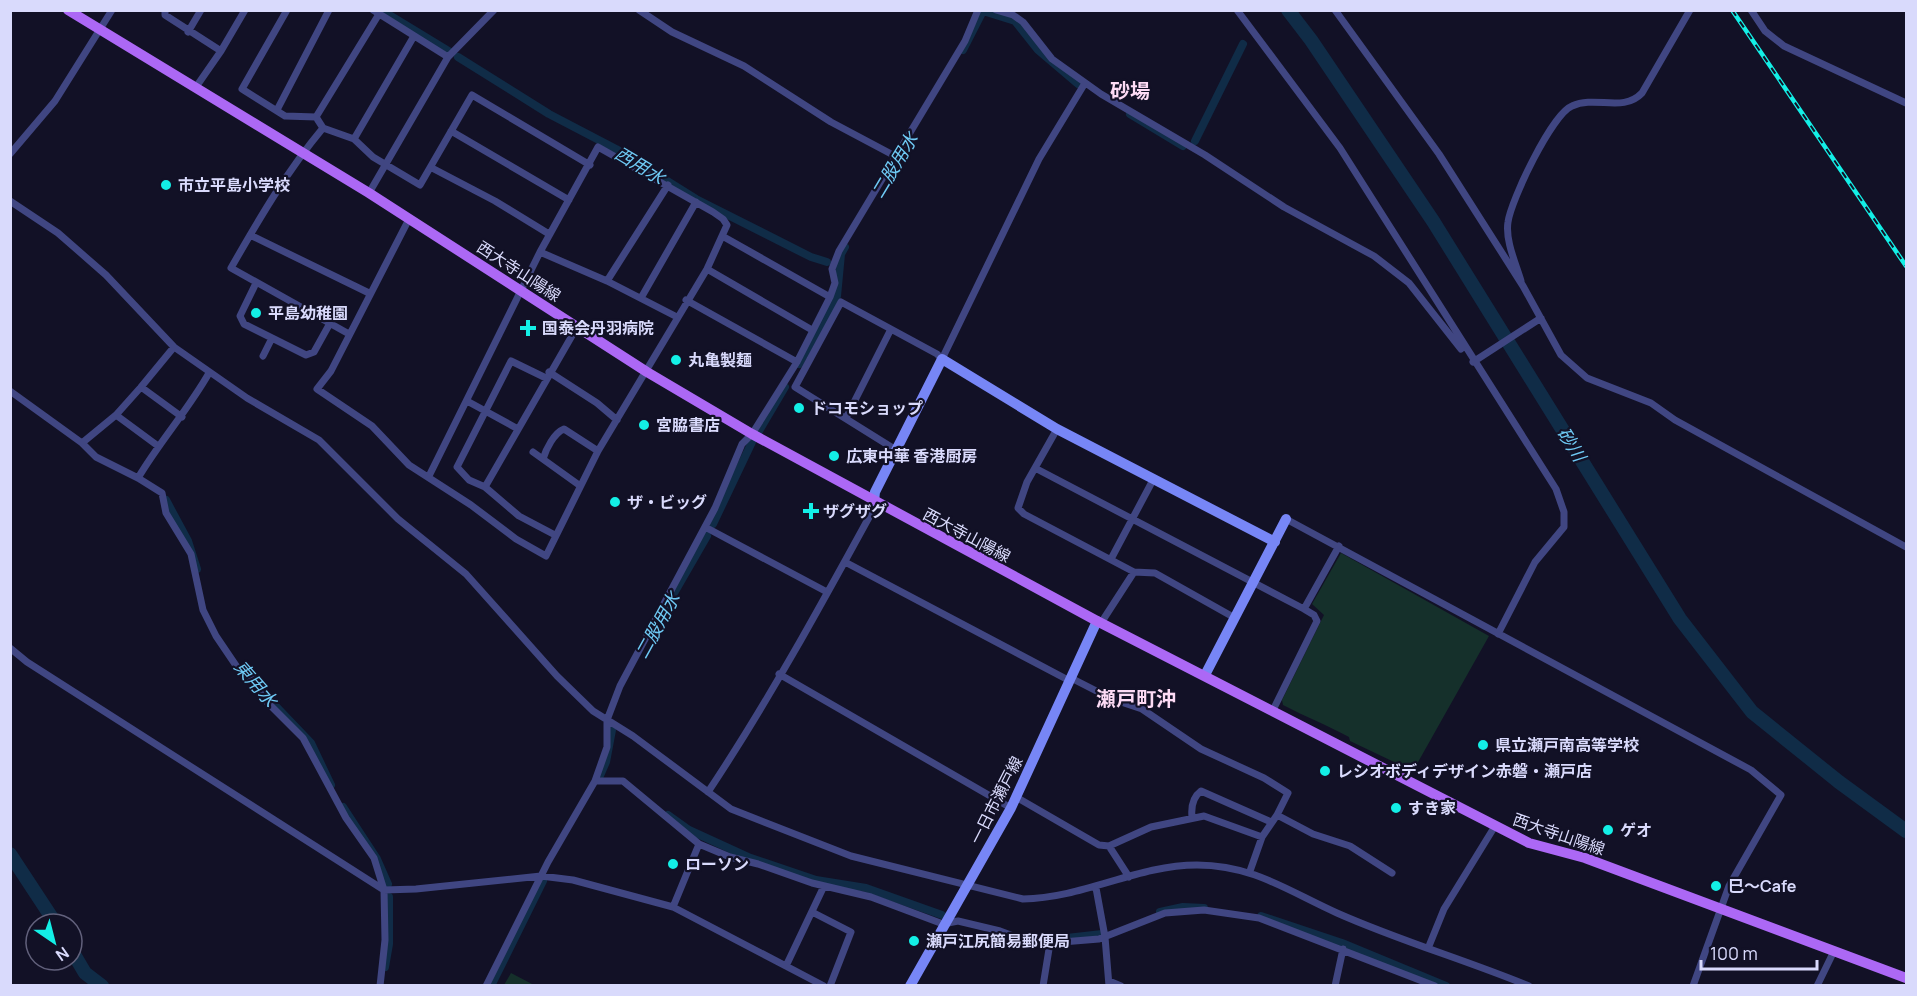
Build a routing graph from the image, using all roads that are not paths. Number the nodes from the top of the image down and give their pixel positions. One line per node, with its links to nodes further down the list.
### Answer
1 (68, 10): 17 (main road, 西大寺山陽線)
2 (112, 10): 17 (street)
3 (165, 10): 18 (street)
4 (201, 10): 18 (street)
5 (245, 10): 20 (street)
6 (287, 10): 25 (street)
7 (329, 10): 25 (street)
8 (494, 10): 21 (street)
9 (639, 10): 32 (street)
10 (978, 10): 32 (street)
11 (996, 10): 22 (street)
12 (1237, 10): 67 (street)
13 (1335, 10): 49 (street)
14 (1690, 10): 49 (street)
15 (1751, 10): 24 (street)
16 (376, 12): 19 (street); 26 (street)
17 (100, 29): 23 (main road, 西大寺山陽線); 31 (street)
18 (188, 32): 20 (street)
19 (414, 36): 21 (street); 29 (street)
20 (221, 51): 23 (street)
21 (448, 57): 33 (street)
22 (1086, 83): 65 (street); 67 (street)
23 (196, 87): 30 (main road, 西大寺山陽線)
24 (1906, 103)
25 (277, 110): 26 (street)
26 (316, 117): 27 (street)
27 (323, 128): 29 (street); 30 (street)
28 (451, 131): 34 (street); 35 (street); 38 (street)
29 (354, 139): 33 (street)
30 (302, 153): 37 (main road, 西大寺山陽線); 43 (street)
31 (10, 154)
32 (895, 156): 52 (street)
33 (385, 163): 35 (street); 37 (street)
34 (590, 165): 36 (street); 38 (street)
35 (432, 168): 42 (street)
36 (668, 185): 40 (street); 47 (street)
37 (369, 193): 41 (main road, 西大寺山陽線)
38 (569, 200): 42 (street)
39 (10, 201): 63 (street)
40 (696, 202): 44 (street); 53 (street)
41 (409, 219): 50 (main road, 西大寺山陽線); 51 (street)
42 (549, 234): 45 (street)
43 (250, 235): 48 (street); 51 (street)
44 (724, 237): 46 (street); 52 (street)
45 (540, 252): 47 (street); 50 (street)
46 (707, 269): 54 (street); 60 (street)
47 (607, 281): 53 (street)
48 (256, 283): 57 (street); 62 (street)
49 (1523, 286): 56 (street)
50 (521, 290): 58 (main road, 西大寺山陽線); 73 (street)
51 (369, 293): 61 (street)
52 (830, 297): 60 (street)
53 (641, 298): 55 (street)
54 (687, 300): 55 (street); 66 (street)
55 (676, 317): 68 (street)
56 (1541, 318): 67 (street); 101 (street)
57 (329, 325): 61 (street); 62 (street)
58 (577, 327): 68 (main road, 西大寺山陽線); 70 (street)
59 (891, 329): 65 (street); 77 (street); 77 (street)
60 (812, 330): 66 (street)
61 (349, 334): 89 (street)
62 (272, 338): 64 (street)
63 (174, 347): 69 (street); 71 (street)
64 (262, 356)
65 (942, 359): 80 (street); 84 (street)
66 (797, 362): 81 (street)
67 (1473, 362): 110 (street)
68 (647, 372): 78 (street); 81 (main road, 西大寺山陽線)
69 (209, 373): 76 (street); 116 (street)
70 (548, 375): 74 (street); 78 (street); 79 (street)
71 (141, 387): 75 (street); 76 (street)
72 (10, 391): 82 (street)
73 (467, 401): 74 (street); 89 (street)
74 (486, 409): 79 (street); 93 (street)
75 (116, 415): 82 (street); 83 (street)
76 (182, 417): 83 (street)
77 (846, 418): 84 (street)
78 (617, 420): 86 (street)
79 (518, 429): 93 (street)
80 (1057, 429): 88 (street); 91 (street)
81 (752, 434): 94 (main road, 西大寺山陽線); 97 (street)
82 (82, 443): 90 (street)
83 (158, 446): 90 (street)
84 (896, 450): 94 (street)
85 (533, 452): 87 (street)
86 (598, 452): 87 (street); 92 (street)
87 (543, 459): 92 (street)
88 (1035, 468): 96 (street); 102 (street)
89 (429, 476): 98 (street)
90 (138, 477): 135 (street)
91 (1153, 480): 96 (street); 99 (street)
92 (579, 485): 98 (street)
93 (485, 487): 98 (street)
94 (874, 501): 103 (street); 109 (main road, 西大寺山陽線)
95 (1286, 519): 99 (street); 100 (street)
96 (1132, 520): 102 (street); 105 (street)
97 (705, 527): 106 (street); 116 (street)
98 (555, 536)
99 (1275, 542): 105 (street)
100 (1339, 546): 107 (street); 110 (street)
101 (1906, 547)
102 (1111, 559): 104 (street)
103 (845, 562): 106 (street); 114 (street)
104 (1134, 572): 108 (street); 109 (street)
105 (1253, 582): 107 (street); 108 (street)
106 (827, 592): 112 (street)
107 (1304, 609): 115 (street)
108 (1235, 618): 113 (street)
109 (1099, 622): 113 (main road, 西大寺山陽線); 114 (street, 一日市瀬戸線)
110 (1498, 634): 137 (street)
111 (10, 648): 135 (street)
112 (779, 674): 118 (street); 120 (street)
113 (1205, 675): 115 (main road, 西大寺山陽線)
114 (1070, 680): 119 (street, 一日市瀬戸線); 121 (street)
115 (1273, 710): 124 (main road, 西大寺山陽線)
116 (607, 720): 117 (street); 118 (street)
117 (595, 781): 126 (street); 130 (street)
118 (708, 792): 133 (street)
119 (1016, 797): 120 (street, 一日市瀬戸線); 127 (street)
120 (1011, 808): 133 (street, 一日市瀬戸線)
121 (1277, 815): 123 (street); 129 (street)
122 (1191, 818): 123 (street); 125 (street); 127 (street)
123 (1271, 822): 125 (street)
124 (1495, 826): 137 (main road, 西大寺山陽線); 142 (street)
125 (1262, 837): 128 (street)
126 (699, 844): 132 (street); 136 (street)
127 (1110, 846): 131 (street)
128 (1250, 872): 131 (street); 142 (street)
129 (1392, 873)
130 (541, 876): 135 (street); 136 (street); 150 (street)
131 (1130, 877): 134 (street)
132 (824, 886): 138 (street); 139 (street)
133 (965, 886): 134 (street); 139 (street, 一日市瀬戸線)
134 (1096, 888): 140 (street)
135 (384, 890): 149 (street)
136 (673, 907): 145 (street)
137 (1721, 909): 144 (main road, 西大寺山陽線); 159 (street)
138 (812, 912): 145 (street); 152 (street)
139 (944, 924): 141 (street); 153 (street, 一日市瀬戸線)
140 (1106, 937): 141 (street); 143 (street); 148 (street)
141 (1050, 943): 154 (street)
142 (1429, 946): 147 (street)
143 (1343, 949): 156 (street); 157 (street)
144 (1834, 951): 146 (main road, 西大寺山陽線); 160 (street)
145 (786, 966): 151 (street)
146 (1906, 978)
147 (1513, 982): 158 (street)
148 (1109, 983): 155 (street)
149 (380, 986)
150 (486, 986)
151 (824, 986)
152 (830, 986)
153 (910, 986)
154 (1043, 986)
155 (1121, 986)
156 (1335, 986)
157 (1435, 986)
158 (1529, 986)
159 (1693, 986)
160 (1817, 986)

